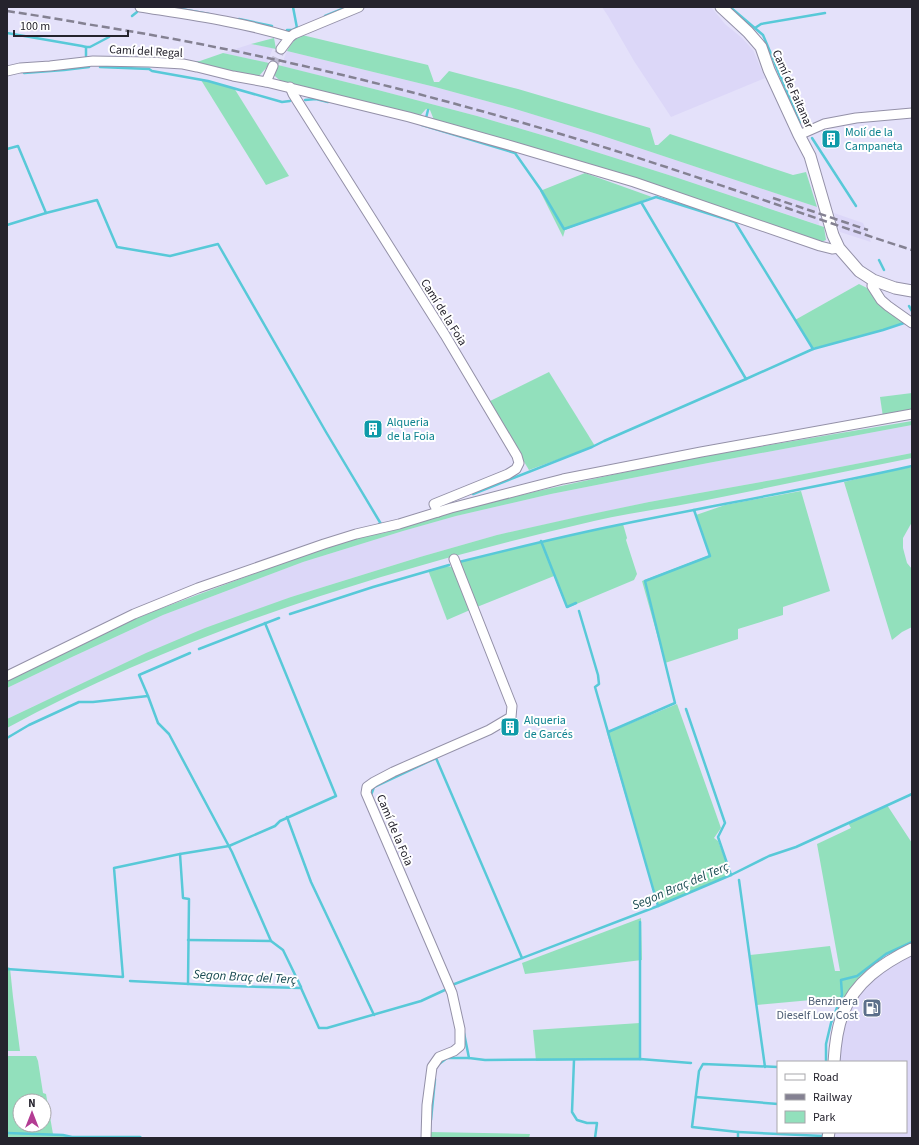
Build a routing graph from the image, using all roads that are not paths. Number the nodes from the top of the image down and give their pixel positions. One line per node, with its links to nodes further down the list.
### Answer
1 (140, 7): 4 (street)
2 (359, 7): 4 (street)
3 (721, 7): 11 (street, Camí de Faitanar)
4 (290, 37): 5 (street)
5 (281, 49)
6 (273, 66): 8 (street)
7 (7, 70): 8 (street, Camí del Regal)
8 (266, 82): 9 (street, Camí del Regal)
9 (290, 87): 12 (street, Camí del Regal); 17 (street, Camí de la Foia)
10 (912, 113): 11 (street)
11 (799, 135): 12 (street, Camí de Faitanar)
12 (839, 248): 13 (street, Camí de Faitanar)
13 (873, 280): 14 (street, Camí de Faitanar); 15 (street)
14 (912, 291)
15 (912, 323)
16 (912, 414): 17 (street)
17 (438, 512): 19 (street)
18 (454, 559): 22 (street, Camí de la Foia)
19 (7, 676)
20 (912, 949): 21 (street)
21 (834, 1061)
22 (426, 1138)

